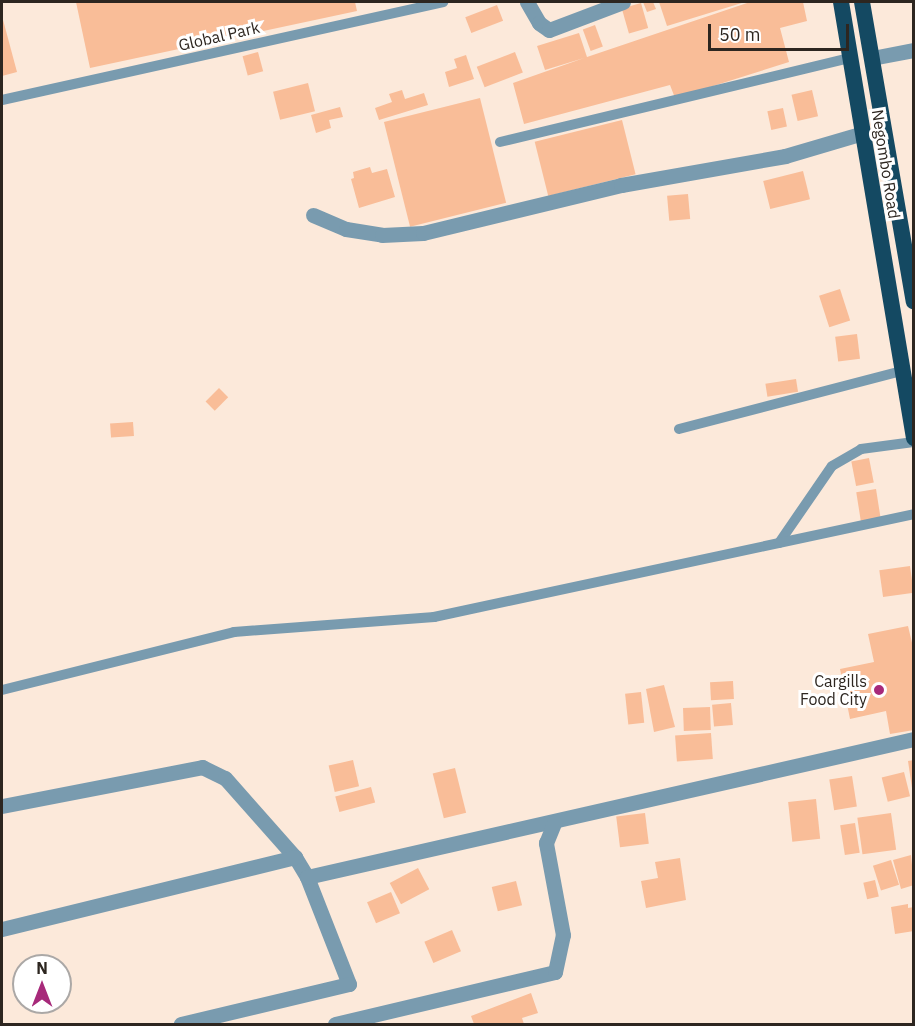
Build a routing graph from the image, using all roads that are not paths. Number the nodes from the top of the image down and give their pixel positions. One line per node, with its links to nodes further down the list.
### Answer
1 (443, 2): 9 (lane, Global Park)
2 (526, 2): 3 (street)
3 (623, 2)
4 (842, 2): 7 (highway, Negombo Road)
5 (862, 2): 8 (highway, Negombo Road)
6 (914, 50): 8 (street)
7 (851, 58): 10 (highway, Negombo Road); 11 (lane)
8 (872, 58): 13 (highway, Negombo Road)
9 (2, 100)
10 (863, 133): 12 (street); 14 (highway, Negombo Road)
11 (500, 142)
12 (313, 215)
13 (914, 302)
14 (902, 371): 15 (lane); 16 (highway, Negombo Road)
15 (679, 429)
16 (914, 440): 18 (lane)
17 (914, 514): 18 (lane)
18 (779, 543): 19 (lane)
19 (2, 690)
20 (914, 739): 22 (street)
21 (2, 806): 23 (street)
22 (554, 823): 24 (street); 27 (street)
23 (295, 857): 24 (street); 25 (street)
24 (307, 876): 26 (street)
25 (2, 929)
26 (181, 1024)
27 (335, 1024)

